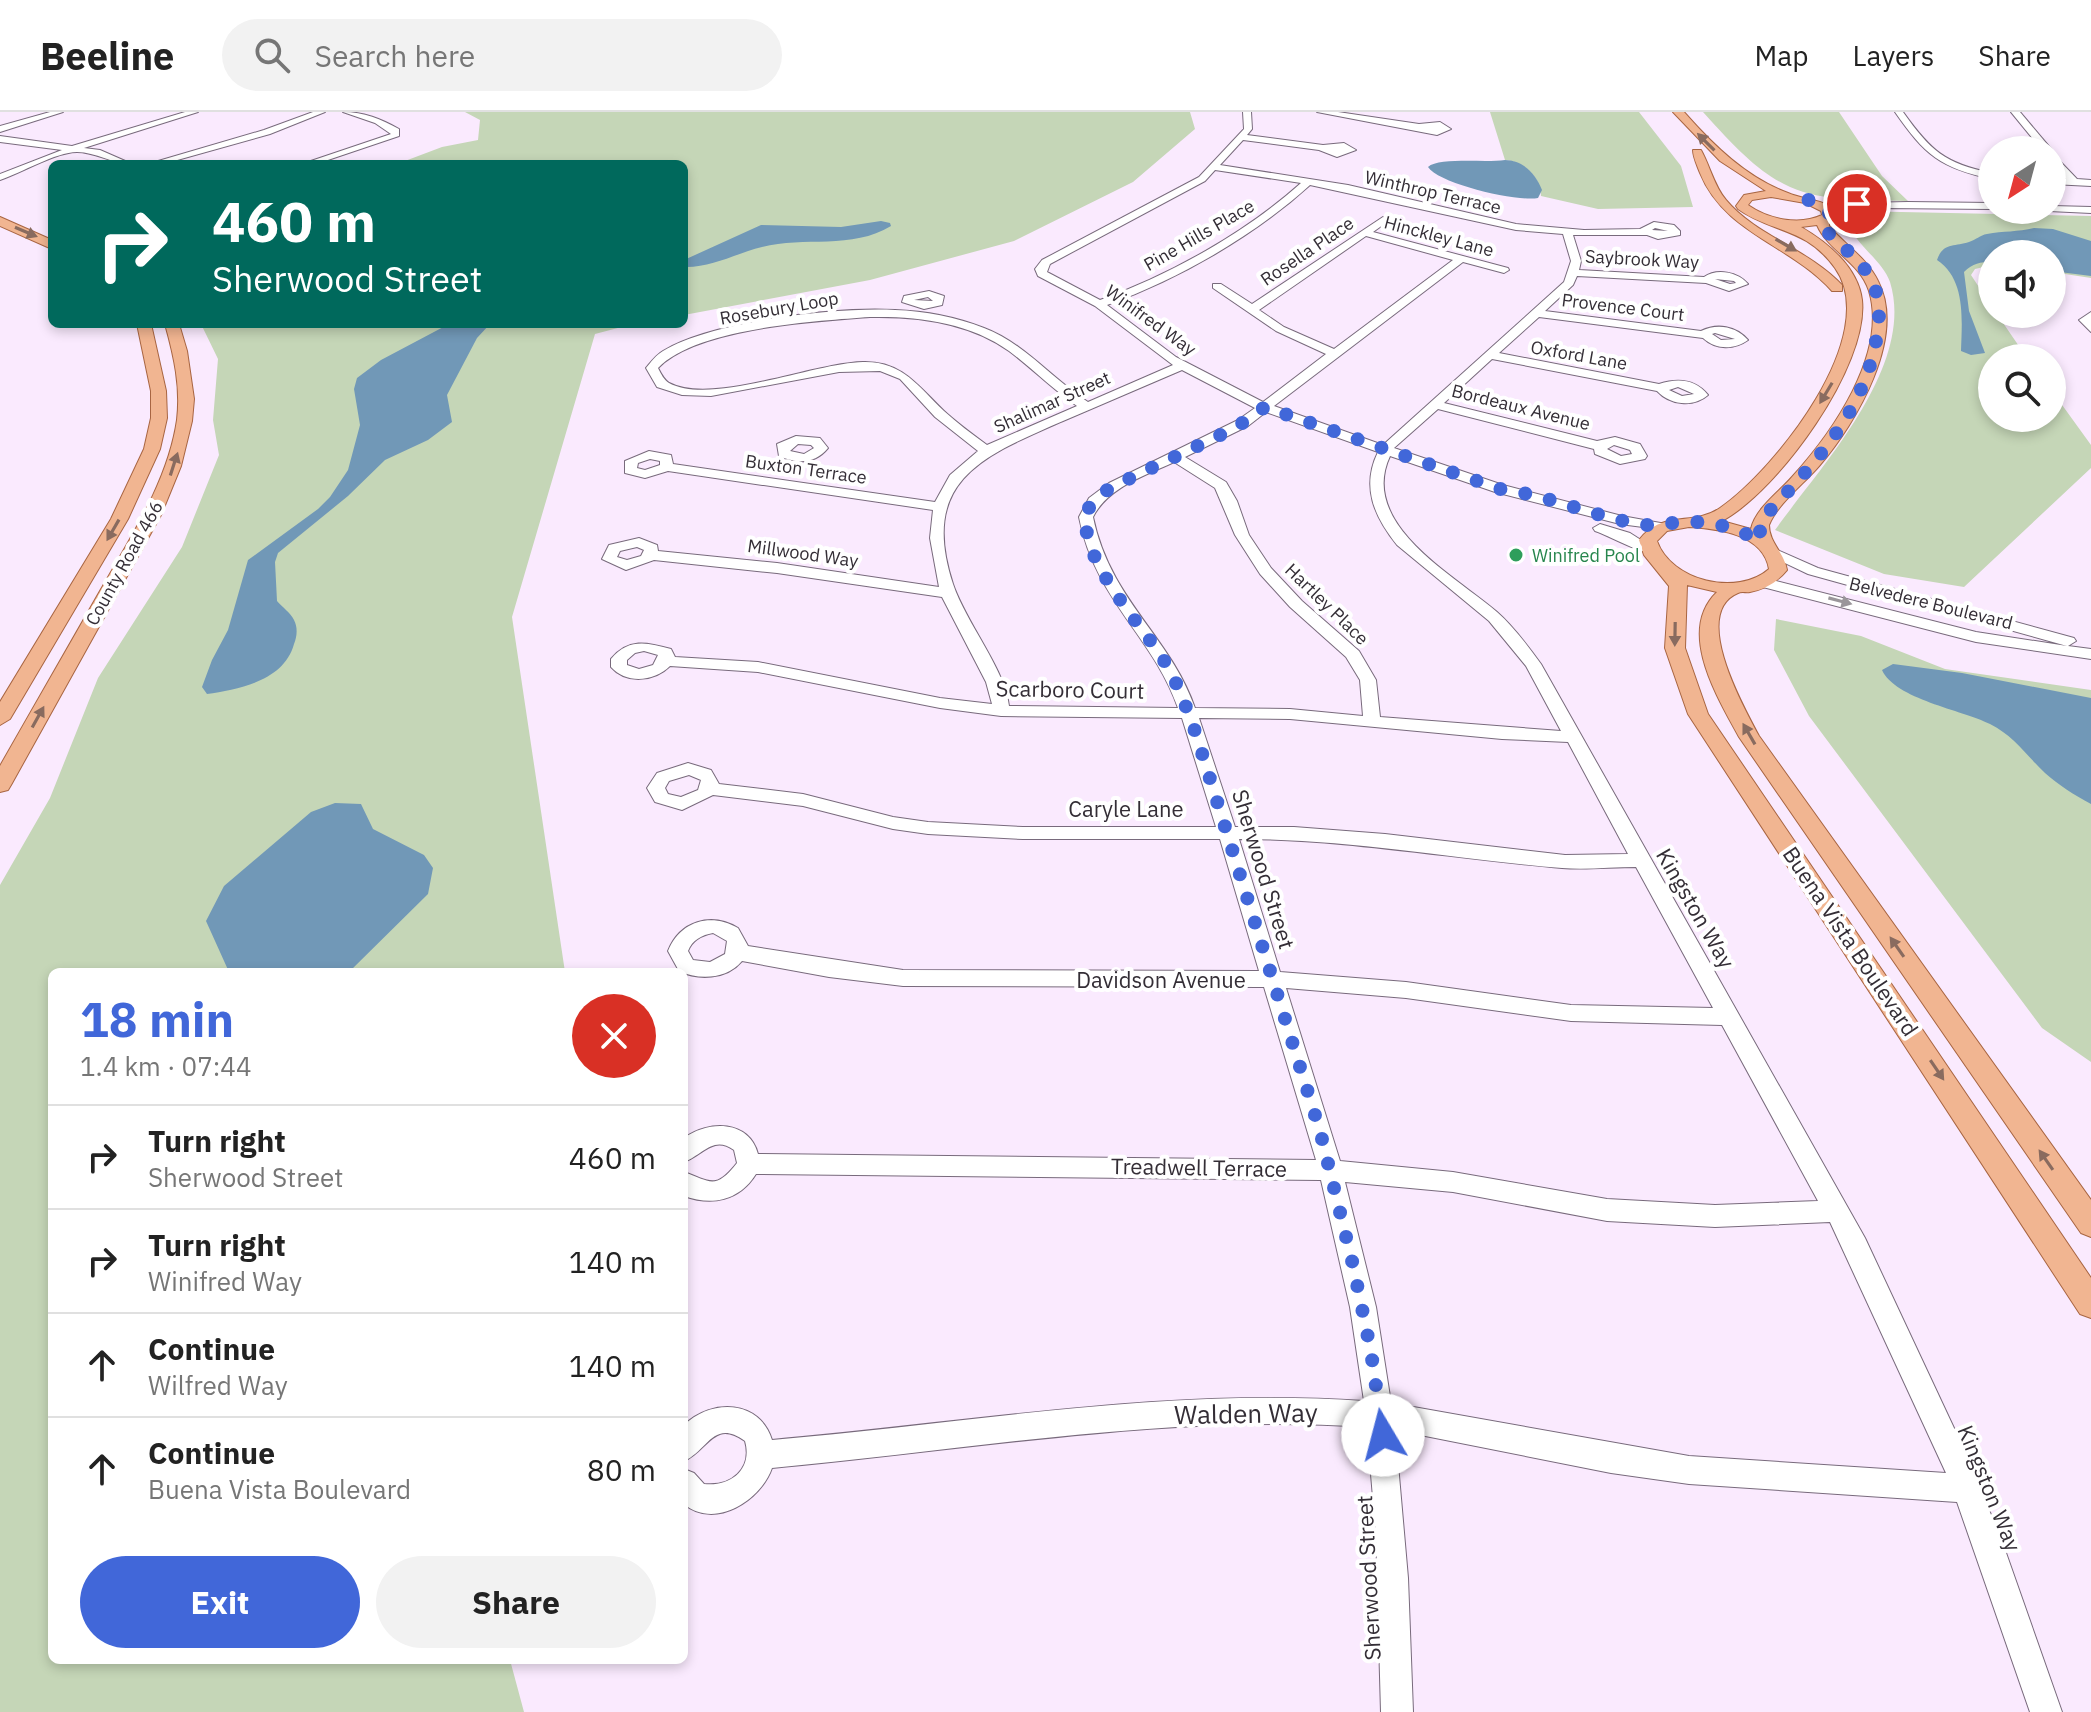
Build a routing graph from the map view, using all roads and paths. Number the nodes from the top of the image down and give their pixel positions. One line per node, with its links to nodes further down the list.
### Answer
1 (59, 112): 11 (street)
2 (194, 112): 16 (street)
3 (321, 112): 19 (street)
4 (347, 112): 20 (street)
5 (1247, 112): 13 (street, Winifred Way)
6 (1321, 112): 10 (street)
7 (1678, 112): 32 (main road, one-way to 7)
8 (1899, 112): 23 (street)
9 (2015, 112): 12 (street)
10 (1420, 127)
11 (0, 129)
12 (2035, 136)
13 (1241, 137): 15 (street); 22 (street, Winifred Way)
14 (0, 139): 16 (street)
15 (1324, 148)
16 (75, 150): 17 (street); 18 (street)
17 (56, 160)
18 (119, 160)
19 (167, 160)
20 (320, 160)
21 (48, 164): 27 (street)
22 (1214, 167): 28 (street, Winthrop Terrace); 52 (street, Winifred Way)
23 (1954, 167): 25 (street); 25 (street)
24 (2066, 172): 30 (street)
25 (1974, 173): 26 (street)
26 (1978, 174)
27 (0, 179)
28 (1308, 182): 43 (street, Winthrop Terrace); 52 (street, Pine Hills Place)
29 (2066, 182): 30 (street)
30 (2075, 183): 31 (street)
31 (2091, 183)
32 (1786, 195): 33 (main road); 34 (main road)
33 (1748, 197): 40 (main road); 56 (main road, one-way to 56)
34 (1808, 200): 35 (street); 39 (main road)
35 (1911, 206): 36 (street); 39 (street)
36 (1978, 206)
37 (2066, 209): 38 (street)
38 (2091, 210)
39 (1826, 217): 40 (main road); 79 (main road)
40 (1770, 219): 56 (main road)
41 (1383, 220): 45 (street, Rosella Place)
42 (0, 221): 46 (main road, one-way to 46)
43 (1567, 232): 44 (street, Winthrop Terrace); 49 (street)
44 (1646, 232)
45 (1366, 233): 47 (street, Hinckley Lane); 53 (street, Rosella Place)
46 (48, 243)
47 (1461, 259): 48 (street, Hinckley Lane); 61 (street, Sherwood Street)
48 (1504, 270)
49 (1574, 273): 50 (street, Saybrook Way); 54 (street)
50 (1708, 280)
51 (1217, 286): 53 (street)
52 (1099, 304): 63 (street, Winifred Way)
53 (1251, 310): 61 (street)
54 (1537, 313): 60 (street, Provence Court); 62 (street)
55 (2091, 315): 59 (street)
56 (1853, 320): 77 (main road, one-way to 77)
57 (145, 328): 90 (main road, County Road 466, one-way to 90)
58 (173, 328): 93 (main road, County Road 466, one-way to 58)
59 (2091, 329)
60 (1705, 335)
61 (1333, 353): 67 (street, Sherwood Street)
62 (1489, 355): 64 (street, Oxford Lane); 65 (street)
63 (1181, 366): 66 (street, Shalimar Street); 67 (street, Winifred Way)
64 (1662, 388)
65 (1434, 404): 68 (street, Bordeaux Avenue); 69 (street)
66 (1086, 406): 70 (street, Shalimar Street); 70 (street, Rosebury Loop)
67 (1265, 407): 69 (street, Winifred Way); 72 (street, Sherwood Street)
68 (1600, 446)
69 (1386, 449): 75 (street, Winifred Way); 92 (street, Kingston Way)
70 (987, 451): 76 (street, Shalimar Street)
71 (793, 457): 74 (street)
72 (1176, 457): 89 (street, Sherwood Street); 91 (street, Hartley Place)
73 (667, 467): 74 (street, Buxton Terrace)
74 (773, 482): 76 (street, Buxton Terrace)
75 (1500, 489): 78 (street); 81 (street)
76 (940, 507): 84 (street, Shalimar Street)
77 (1705, 523): 78 (main road); 79 (main road)
78 (1661, 527): 81 (main road)
79 (1767, 547): 82 (main road); 85 (street, Belvedere Boulevard)
80 (651, 555): 84 (street, Millwood Way)
81 (1654, 556): 83 (main road); 106 (main road, Buena Vista Boulevard, one-way to 106)
82 (1764, 583): 83 (main road); 86 (street, Belvedere Boulevard, one-way to 86)
83 (1732, 588): 105 (main road, Buena Vista Boulevard, one-way to 83)
84 (948, 593): 88 (street, Shalimar Street)
85 (2091, 647)
86 (2091, 654)
87 (666, 661): 88 (street, Scarboro Court)
88 (1001, 711): 89 (street, Scarboro Court)
89 (1188, 712): 91 (street, Scarboro Court); 95 (street, Sherwood Street)
90 (0, 719)
91 (1372, 720): 92 (street, Scarboro Court)
92 (1573, 737): 96 (street, Kingston Way)
93 (0, 785)
94 (709, 789): 95 (street, Caryle Lane)
95 (1226, 832): 96 (street, Caryle Lane); 98 (street, Sherwood Street)
96 (1641, 860): 99 (street, Kingston Way)
97 (737, 952): 98 (street, Davidson Avenue)
98 (1272, 979): 99 (street, Davidson Avenue); 102 (street, Sherwood Street)
99 (1729, 1017): 104 (street, Kingston Way)
100 (688, 1149): 101 (street)
101 (749, 1164): 102 (street, Treadwell Terrace); 103 (street)
102 (1330, 1170): 104 (street, Treadwell Terrace); 107 (street, Sherwood Street)
103 (688, 1185)
104 (1837, 1211): 111 (street, Kingston Way)
105 (2091, 1224)
106 (2091, 1304)
107 (1380, 1415): 109 (street, Walden Way); 111 (street, Walden Way); 112 (street, Sherwood Street)
108 (688, 1442): 109 (street)
109 (762, 1455): 110 (street)
110 (688, 1487)
111 (1966, 1488): 113 (street, Kingston Way)
112 (1397, 1712)
113 (2046, 1712)

